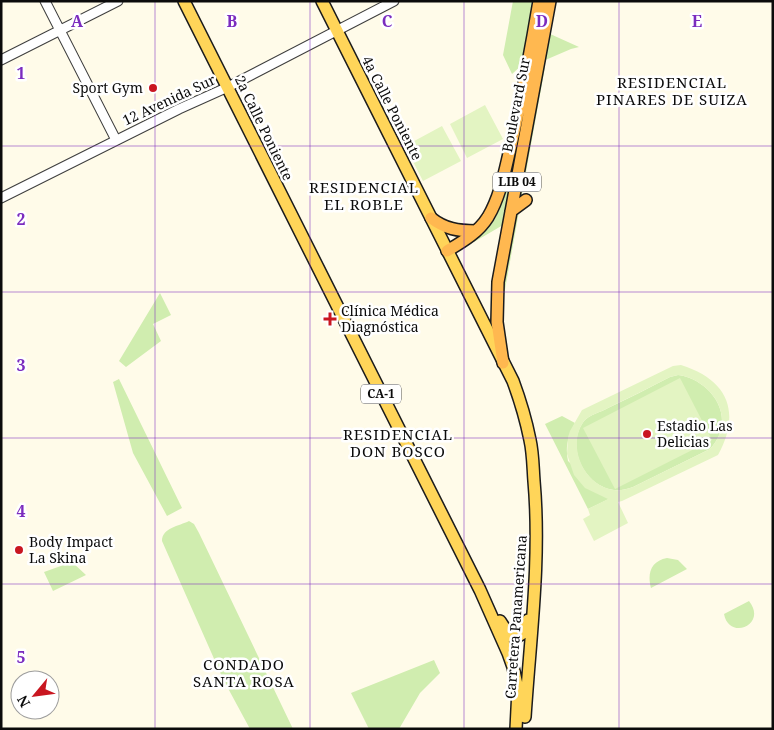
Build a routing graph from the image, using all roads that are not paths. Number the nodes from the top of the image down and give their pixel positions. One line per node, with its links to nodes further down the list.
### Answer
1 (45, 1): 8 (street)
2 (118, 1): 8 (street)
3 (184, 1): 11 (main road, 2a Calle Poniente / CA-1)
4 (322, 1): 9 (main road, 4a Calle Poniente)
5 (394, 1): 9 (street, 12 Avenida Sur)
6 (539, 1): 17 (highway, Boulevard Sur / LIB 04)
7 (550, 1): 15 (highway, Boulevard Sur / LIB 04)
8 (60, 30): 10 (street); 12 (street)
9 (336, 31): 11 (street, 12 Avenida Sur); 16 (main road, 4a Calle Poniente)
10 (1, 60)
11 (228, 87): 12 (street, 12 Avenida Sur); 20 (main road, 2a Calle Poniente / CA-1)
12 (116, 140): 13 (street, 12 Avenida Sur)
13 (1, 198)
14 (526, 200): 15 (highway)
15 (512, 211): 19 (highway, Boulevard Sur / LIB 04)
16 (431, 218): 17 (highway); 18 (main road, 4a Calle Poniente)
17 (476, 232): 18 (highway, Boulevard Sur / LIB 04)
18 (447, 251): 19 (main road, 4a Calle Poniente)
19 (503, 363): 21 (main road, Carretera Panamericana)
20 (480, 590): 21 (main road); 22 (main road, Carretera Panamericana / CA-1)
21 (533, 608): 23 (main road, Carretera Panamericana)
22 (516, 729)
23 (524, 729)

